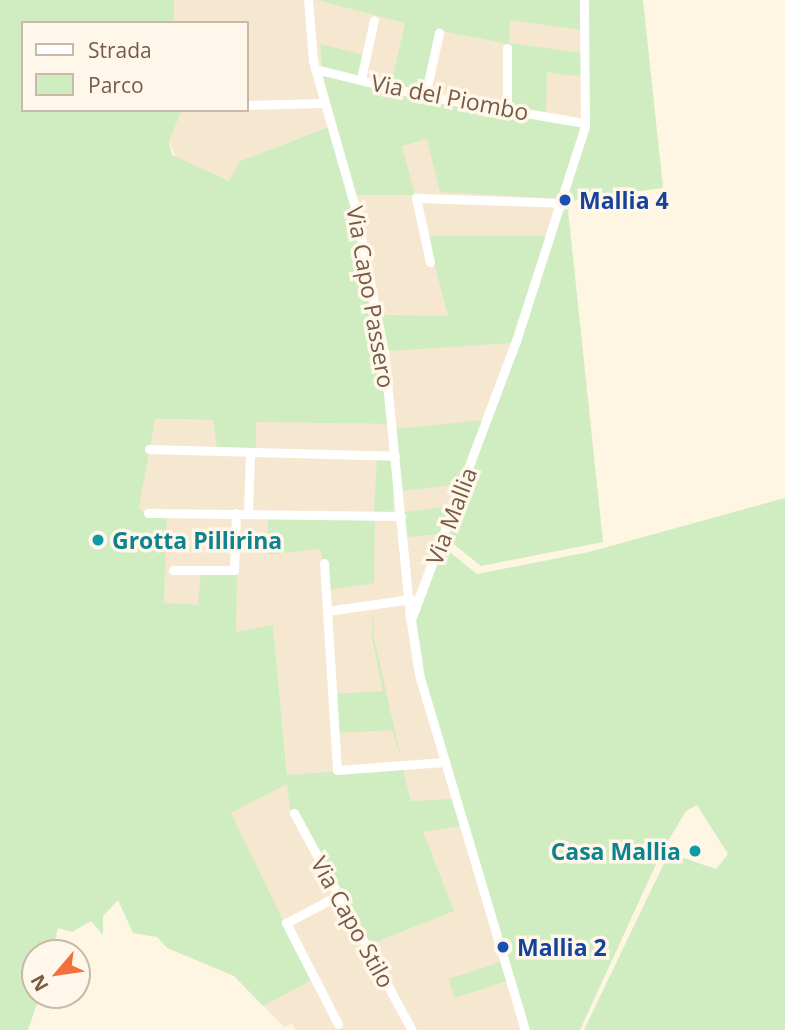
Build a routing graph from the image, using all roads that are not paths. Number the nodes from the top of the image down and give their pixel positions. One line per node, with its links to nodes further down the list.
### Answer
1 (308, 0): 6 (street, Via Capo Passero)
2 (584, 0): 12 (street, Via Mallia)
3 (374, 20): 7 (street)
4 (439, 33): 8 (street)
5 (507, 48): 11 (street)
6 (315, 69): 7 (street, Via del Piombo); 9 (street, Via Capo Passero)
7 (361, 79): 8 (street, Via del Piombo)
8 (425, 96): 11 (street, Via del Piombo)
9 (324, 103): 10 (street); 17 (street, Via Capo Passero)
10 (248, 105)
11 (507, 111): 12 (street, Via del Piombo)
12 (585, 123): 13 (street, Via Mallia)
13 (563, 203): 14 (street); 24 (street, Via Mallia)
14 (430, 261)
15 (149, 449): 16 (street)
16 (250, 452): 17 (street); 20 (street)
17 (395, 456): 21 (street, Via Capo Passero)
18 (148, 513): 19 (street)
19 (236, 513): 20 (street); 23 (street)
20 (248, 513): 21 (street)
21 (401, 516): 25 (street, Via Capo Passero)
22 (324, 563): 26 (street)
23 (173, 570)
24 (419, 598): 25 (street); 27 (street, Via Mallia)
25 (408, 600): 26 (street); 27 (street, Via Capo Passero)
26 (327, 611): 28 (street)
27 (411, 620): 28 (street)
28 (444, 762): 32 (street)
29 (294, 813): 30 (street, Via Capo Stilo)
30 (339, 895): 31 (street); 33 (street, Via Capo Stilo)
31 (338, 1024)
32 (523, 1029)
33 (412, 1030)

